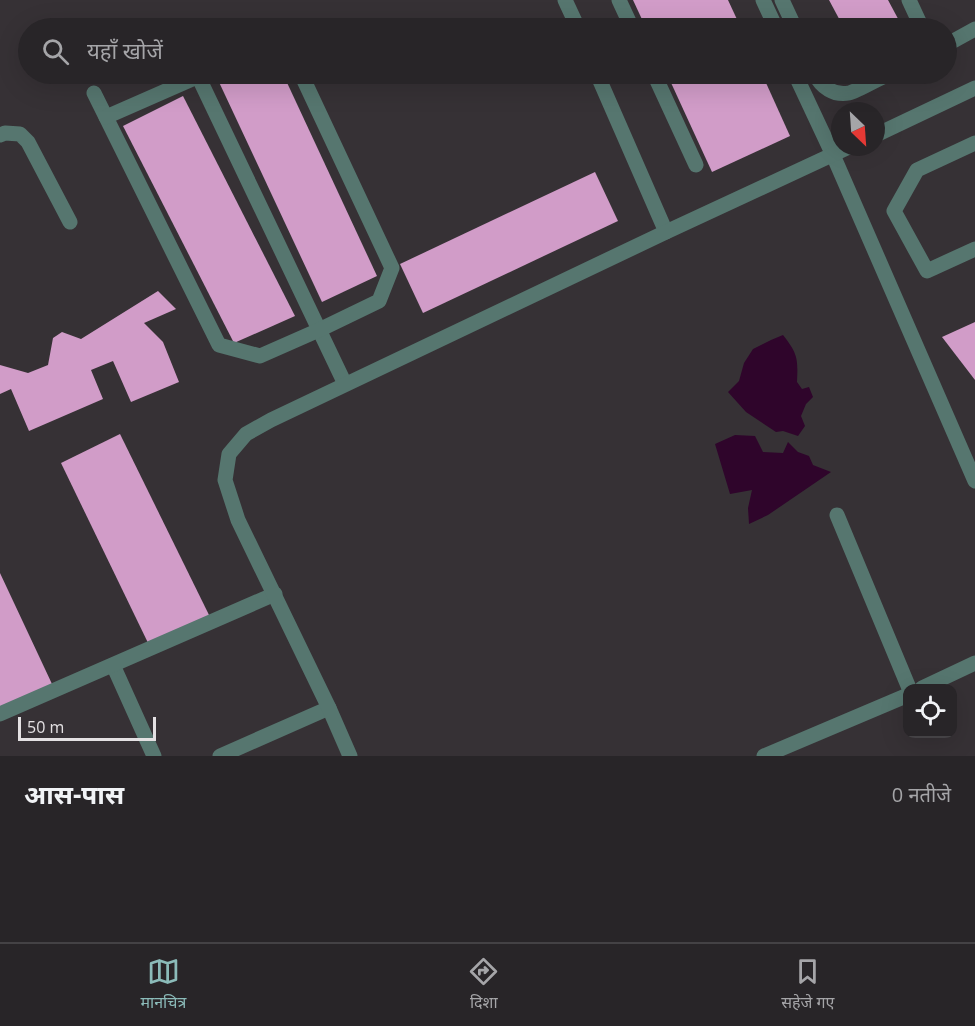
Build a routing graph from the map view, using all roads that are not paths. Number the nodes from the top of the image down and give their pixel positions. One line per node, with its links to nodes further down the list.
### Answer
1 (565, 0): 6 (street)
2 (619, 0): 7 (street)
3 (763, 0): 8 (street)
4 (782, 0): 9 (street)
5 (909, 0): 10 (street)
6 (573, 18)
7 (628, 18)
8 (771, 18)
9 (790, 18)
10 (917, 18)
11 (975, 29): 12 (street)
12 (957, 39)
13 (181, 84): 23 (street)
14 (205, 84): 34 (street)
15 (306, 84): 34 (street)
16 (601, 84): 32 (street)
17 (659, 84): 30 (street)
18 (800, 84): 27 (street)
19 (821, 84): 20 (street)
20 (868, 84)
21 (975, 88): 24 (street)
22 (94, 93): 23 (street)
23 (106, 117): 34 (street)
24 (885, 131)
25 (0, 135): 31 (street)
26 (975, 143): 33 (street)
27 (831, 151)
28 (831, 156): 32 (street)
29 (833, 156): 36 (street)
30 (696, 165)
31 (70, 222)
32 (666, 232): 35 (street)
33 (975, 249)
34 (319, 330): 35 (street)
35 (345, 384): 38 (street)
36 (975, 481)
37 (837, 515): 41 (street)
38 (275, 594): 40 (street); 44 (street)
39 (975, 663): 42 (street)
40 (113, 665): 45 (street); 47 (street)
41 (907, 684)
42 (930, 684)
43 (903, 697): 46 (street)
44 (329, 708): 48 (street); 49 (street)
45 (0, 714)
46 (792, 750): 50 (street)
47 (154, 756)
48 (220, 756)
49 (350, 756)
50 (764, 756)

